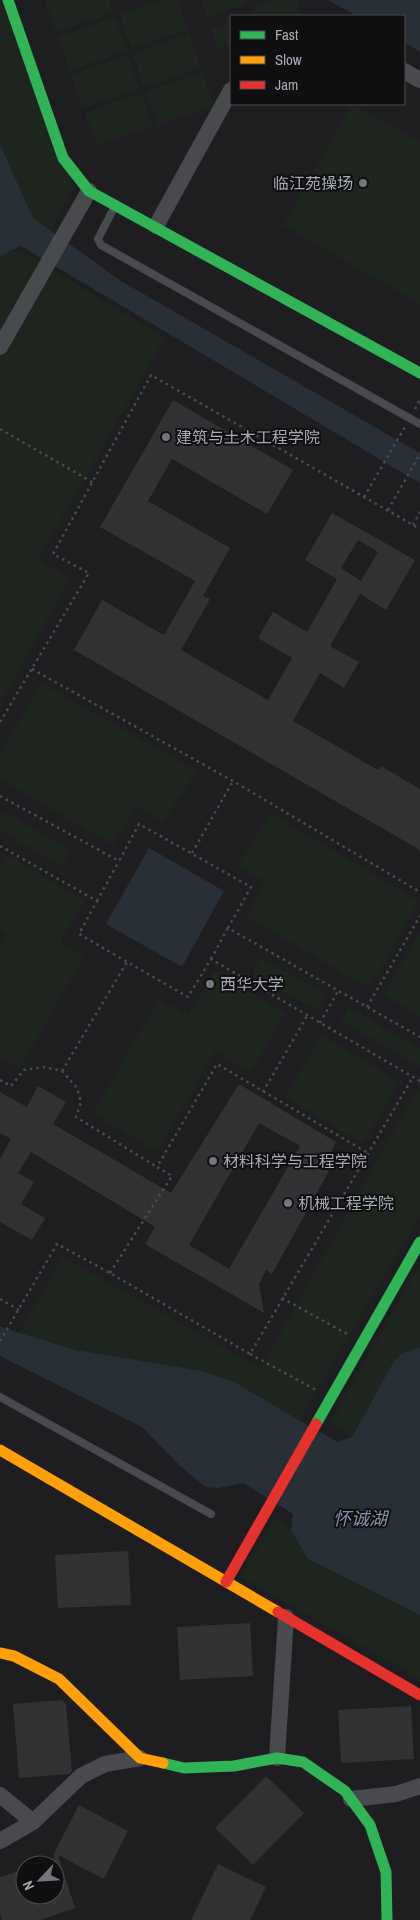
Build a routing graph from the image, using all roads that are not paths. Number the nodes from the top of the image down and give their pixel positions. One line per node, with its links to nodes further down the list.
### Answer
1 (8, 0): 5 (street)
2 (405, 72): 3 (street)
3 (420, 80)
4 (230, 92): 7 (street)
5 (88, 190): 6 (street); 8 (street)
6 (116, 205): 7 (street); 10 (lane)
7 (156, 226): 9 (street)
8 (0, 347)
9 (420, 373)
10 (420, 424)
11 (420, 1242): 15 (street)
12 (0, 1397): 14 (lane)
13 (0, 1450): 15 (street)
14 (211, 1514)
15 (226, 1582): 16 (street)
16 (286, 1617): 18 (street); 20 (street)
17 (0, 1653): 19 (street)
18 (420, 1695)
19 (140, 1758): 20 (street); 24 (street)
20 (277, 1758): 23 (street)
21 (420, 1786): 23 (street)
22 (0, 1795): 24 (street)
23 (351, 1799): 26 (street)
24 (33, 1822): 25 (street)
25 (0, 1841)
26 (388, 1920)

